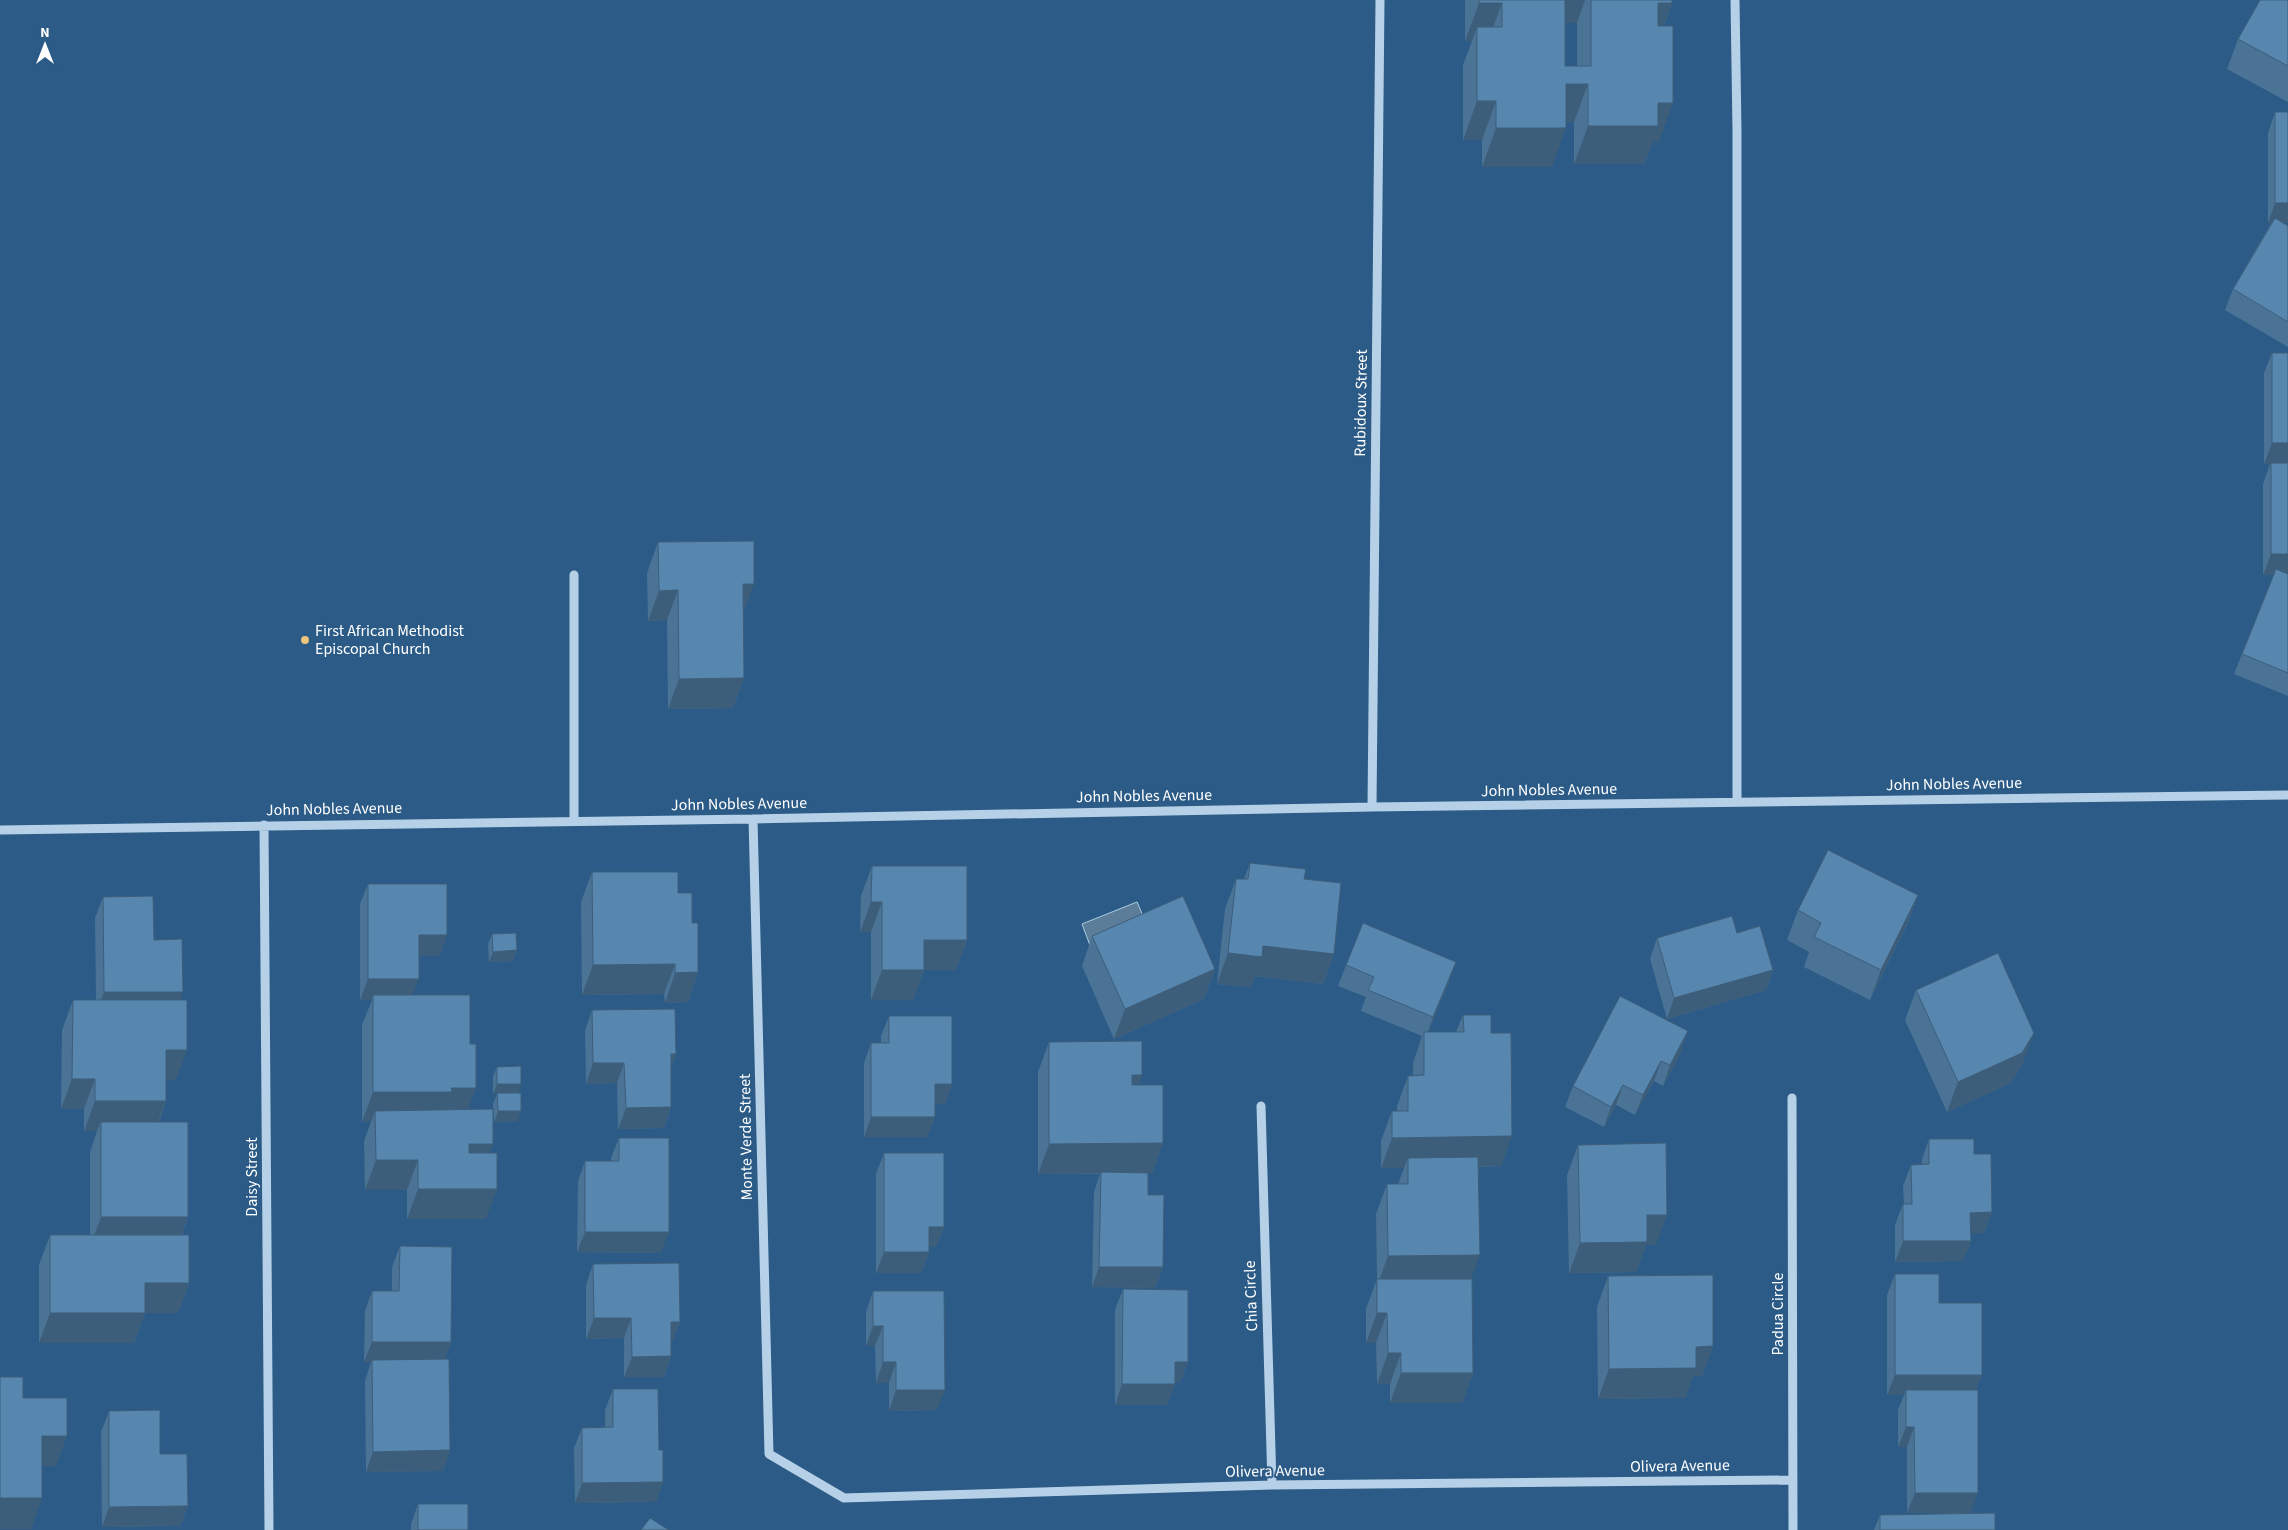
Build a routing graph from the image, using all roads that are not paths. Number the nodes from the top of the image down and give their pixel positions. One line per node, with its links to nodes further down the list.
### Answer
1 (1380, 0): 6 (street, Rubidoux Street)
2 (1735, 0): 5 (street)
3 (574, 575): 8 (street)
4 (2288, 795): 5 (street, John Nobles Avenue)
5 (1738, 802): 6 (street, John Nobles Avenue)
6 (1372, 807): 7 (street, John Nobles Avenue)
7 (753, 819): 8 (street, John Nobles Avenue); 13 (street, Monte Verde Street)
8 (574, 821): 9 (street, John Nobles Avenue)
9 (264, 825): 10 (street, John Nobles Avenue); 16 (street, Daisy Street)
10 (0, 830)
11 (1792, 1098): 14 (street, Padua Circle)
12 (1261, 1106): 15 (street, Chia Circle)
13 (769, 1454): 15 (street, Olivera Avenue)
14 (1793, 1480): 15 (street, Olivera Avenue); 17 (street, Padua Circle)
15 (1272, 1485)
16 (269, 1530)
17 (1793, 1530)

